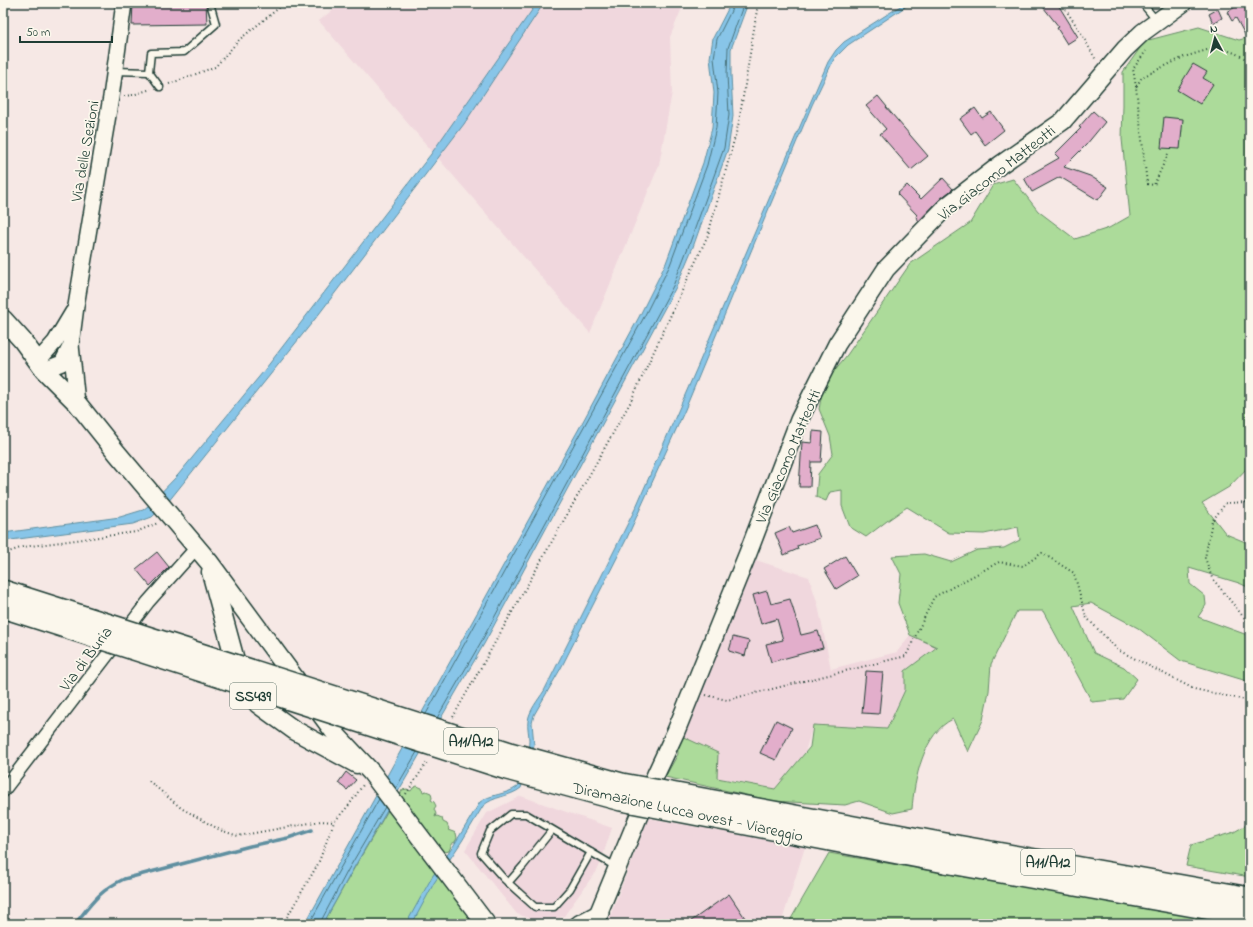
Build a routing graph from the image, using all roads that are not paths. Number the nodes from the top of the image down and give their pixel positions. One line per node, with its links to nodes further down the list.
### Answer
1 (124, 3): 6 (street, Via delle Sezioni)
2 (210, 3): 7 (lane)
3 (1142, 3): 5 (lane)
4 (1183, 3): 5 (main road, Via Giacomo Matteotti)
5 (1157, 22): 25 (main road, Via Giacomo Matteotti)
6 (115, 71): 7 (lane); 9 (street, Via delle Sezioni)
7 (149, 72): 8 (lane)
8 (160, 87)
9 (76, 306): 12 (street, Via delle Sezioni); 13 (street, Via delle Sezioni)
10 (3, 319): 11 (main road, SS439)
11 (22, 340): 12 (street); 14 (main road, SS439)
12 (55, 342): 14 (street, Via delle Sezioni)
13 (71, 345): 14 (street, Via delle Sezioni); 15 (street, Via delle Sezioni)
14 (41, 366): 15 (main road, SS439)
15 (77, 403): 16 (main road, SS439)
16 (197, 547): 17 (main road, SS439); 21 (street, Via di Buria)
17 (209, 562): 20 (main road, SS439); 20 (main road, SS439)
18 (3, 591): 24 (highway, Diramazione Lucca ovest - Viareggio / A11/A12, bridge)
19 (3, 607): 24 (highway, Diramazione Lucca ovest - Viareggio / A11/A12, bridge)
20 (371, 772): 30 (main road, SS439)
21 (3, 791)
22 (552, 830): 23 (lane); 26 (lane); 26 (lane)
23 (591, 852): 25 (lane); 26 (lane)
24 (948, 854): 27 (highway, Diramazione Lucca ovest - Viareggio / A11/A12); 28 (highway, Diramazione Lucca ovest - Viareggio / A11/A12)
25 (618, 868): 29 (main road, Via Giacomo Matteotti)
26 (508, 882)
27 (1250, 898)
28 (1250, 916)
29 (597, 918): 31 (main road, Via Giacomo Matteotti)
30 (486, 924)
31 (579, 924)

